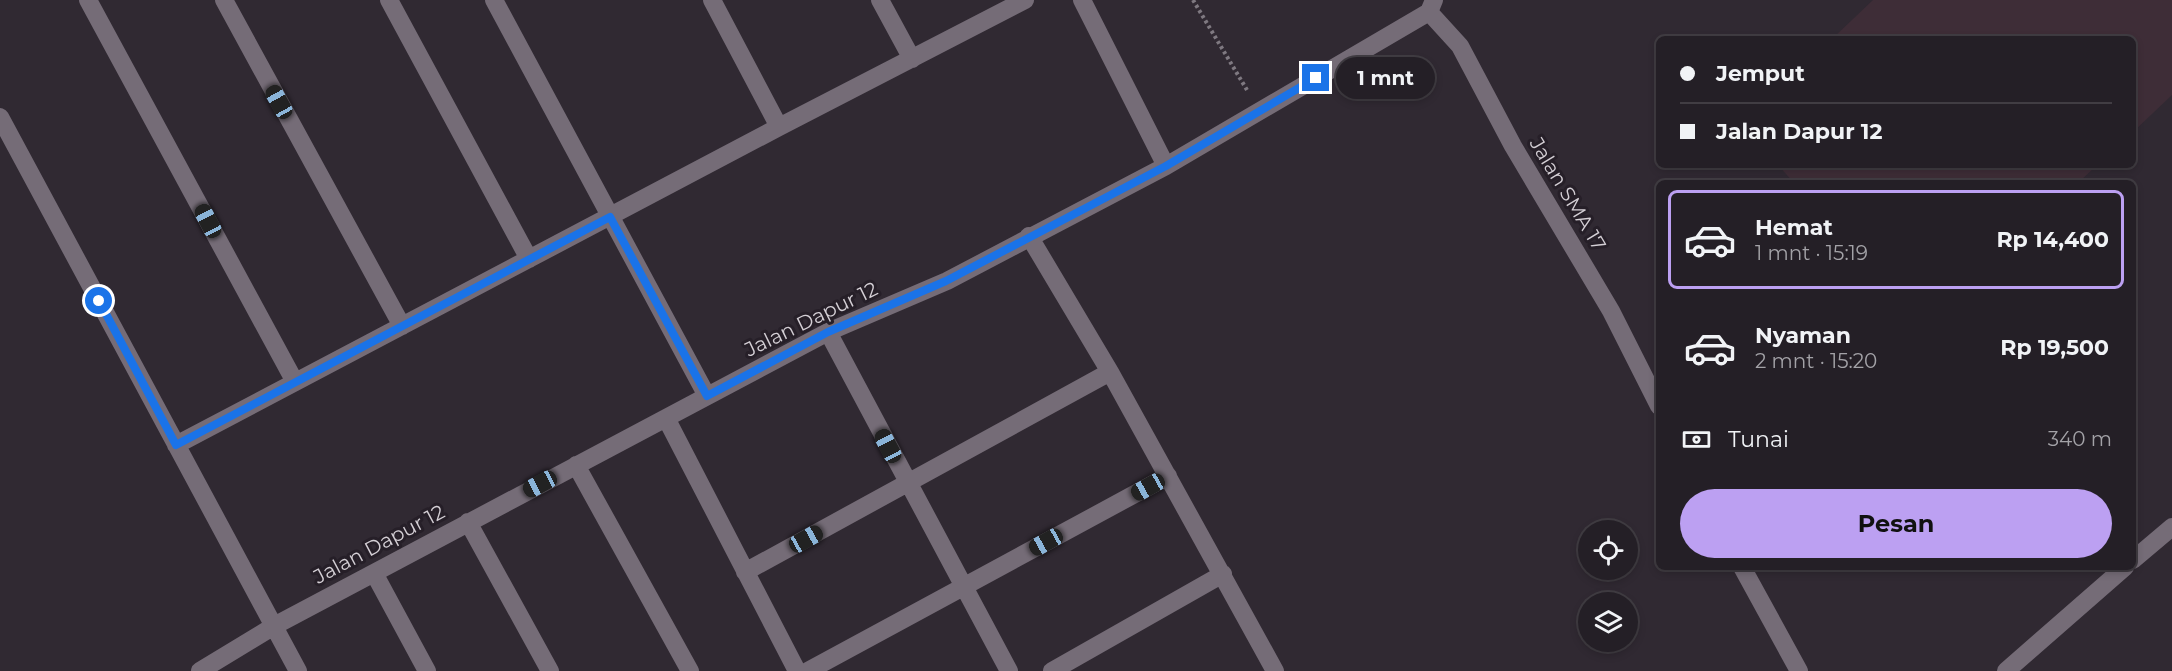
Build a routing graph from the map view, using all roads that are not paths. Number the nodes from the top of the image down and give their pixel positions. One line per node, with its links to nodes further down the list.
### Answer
1 (88, 0): 20 (street)
2 (224, 0): 17 (street)
3 (389, 0): 16 (street)
4 (494, 0): 14 (street)
5 (712, 0): 12 (street)
6 (880, 0): 10 (street)
7 (1025, 0): 10 (street)
8 (1082, 0): 13 (street)
9 (1431, 6): 13 (street, Jalan Dapur 12); 22 (street, Jalan SMA 17)
10 (912, 59): 12 (street)
11 (0, 117): 24 (street)
12 (779, 127): 14 (street)
13 (1166, 166): 15 (street, Jalan Dapur 12)
14 (610, 217): 16 (street); 21 (street)
15 (1029, 236): 18 (street, Jalan Dapur 12); 19 (street)
16 (529, 259): 17 (street)
17 (402, 326): 20 (street)
18 (828, 332): 21 (street, Jalan Dapur 12); 27 (street)
19 (1110, 372): 26 (street); 27 (street)
20 (295, 382): 24 (street)
21 (707, 396): 23 (street, Jalan Dapur 12)
22 (1656, 400)
23 (666, 418): 25 (street, Jalan Dapur 12); 33 (street)
24 (176, 445): 37 (street)
25 (576, 465): 28 (street, Jalan Dapur 12); 42 (street)
26 (1168, 476): 35 (street); 36 (street)
27 (908, 484): 33 (street); 36 (street)
28 (468, 522): 34 (street, Jalan Dapur 12); 41 (street)
29 (2172, 527): 30 (street)
30 (2136, 557)
31 (1744, 570): 48 (street)
32 (2122, 570): 49 (street)
33 (745, 572): 43 (street)
34 (374, 573): 37 (street, Jalan Dapur 12); 40 (street)
35 (1223, 574): 46 (street); 47 (street)
36 (965, 587): 44 (street); 45 (street)
37 (274, 626): 38 (street, Jalan Dapur 12); 39 (street)
38 (200, 671)
39 (298, 671)
40 (427, 671)
41 (550, 671)
42 (690, 671)
43 (797, 671)
44 (808, 671)
45 (1009, 671)
46 (1052, 671)
47 (1275, 671)
48 (1799, 671)
49 (2006, 671)

